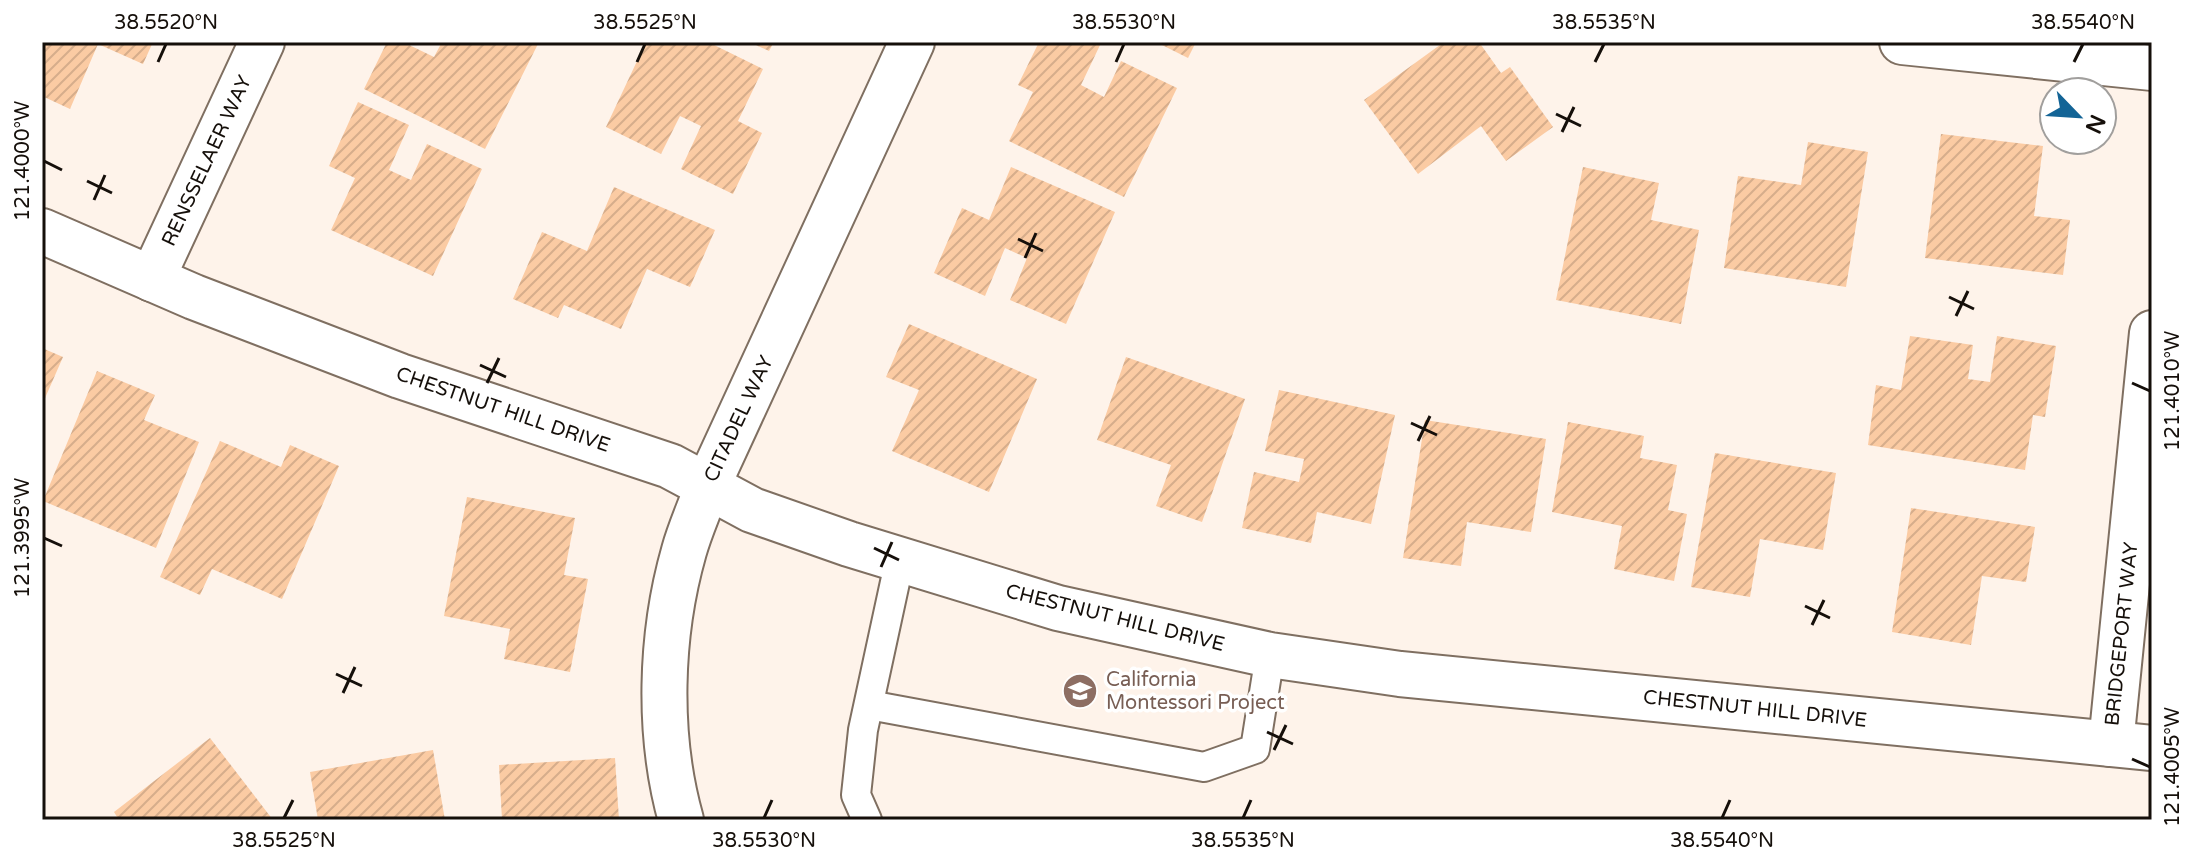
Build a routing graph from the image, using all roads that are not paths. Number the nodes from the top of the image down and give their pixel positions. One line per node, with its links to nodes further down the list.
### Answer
1 (262, 42): 6 (street, RENSSELAER WAY)
2 (912, 42): 8 (street, CITADEL WAY)
3 (1902, 42): 4 (street)
4 (2152, 68)
5 (42, 231): 6 (street, CHESTNUT HILL DRIVE)
6 (152, 279): 8 (street, CHESTNUT HILL DRIVE)
7 (2152, 333): 12 (street, BRIDGEPORT WAY)
8 (707, 487): 9 (street, CHESTNUT HILL DRIVE); 13 (street, CITADEL WAY)
9 (900, 559): 10 (street, CHESTNUT HILL DRIVE); 11 (lane)
10 (1270, 655): 11 (lane); 12 (street, CHESTNUT HILL DRIVE)
11 (869, 705): 14 (lane)
12 (2131, 746)
13 (681, 820)
14 (867, 820)

